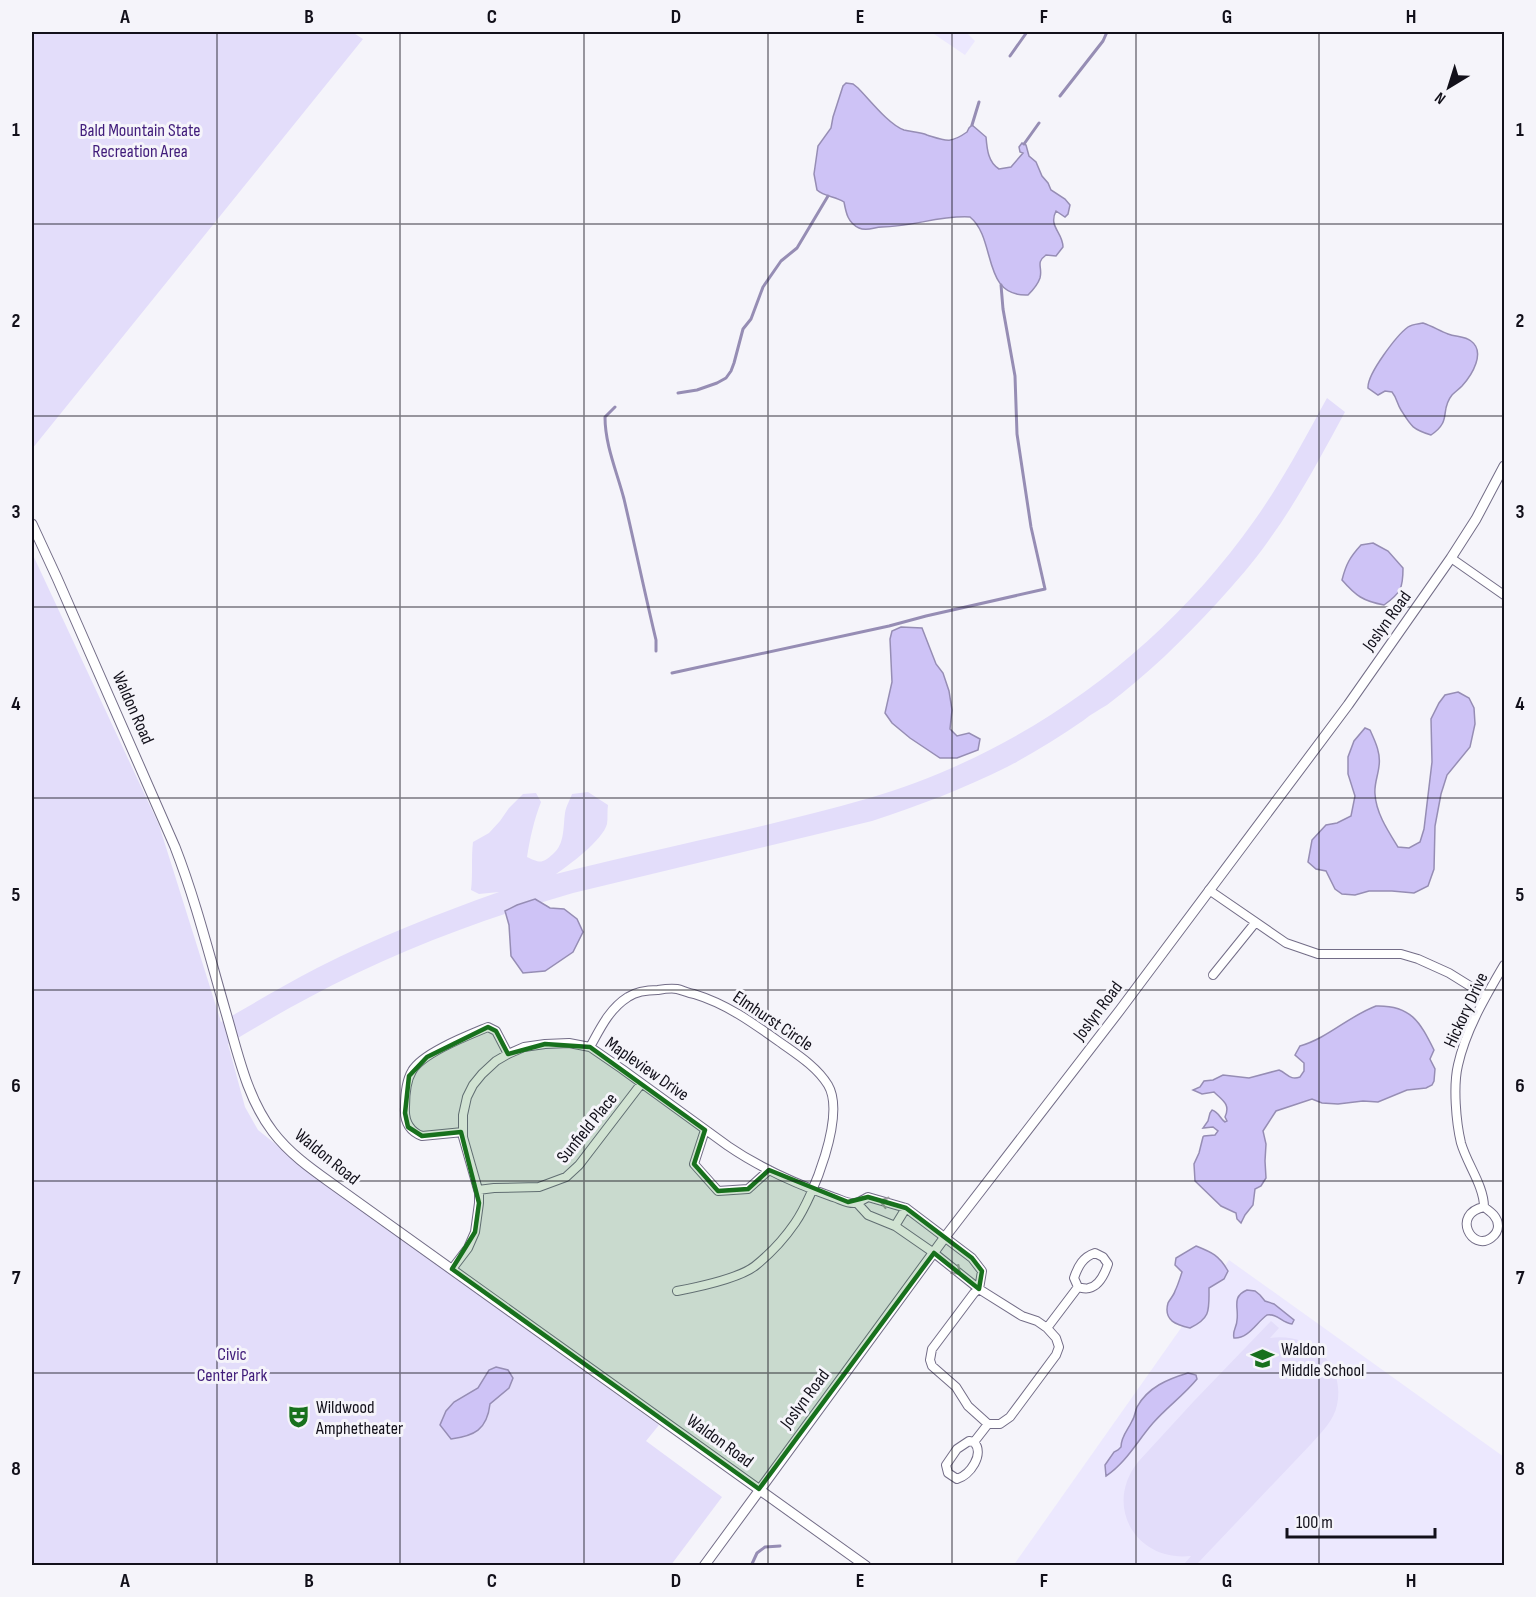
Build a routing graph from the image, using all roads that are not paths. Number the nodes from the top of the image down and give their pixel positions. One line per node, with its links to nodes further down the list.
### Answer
1 (1504, 466): 3 (street, Joslyn Road)
2 (32, 525): 24 (street, Waldon Road)
3 (1451, 558): 4 (street); 5 (street, Joslyn Road)
4 (1504, 595)
5 (1209, 890): 6 (street); 22 (street, Joslyn Road)
6 (1255, 923): 8 (street); 9 (street)
7 (1504, 965): 9 (street, Hickory Drive)
8 (1214, 975)
9 (1486, 996): 19 (street, Hickory Drive)
10 (590, 1047): 11 (street, Mapleview Drive); 12 (street, Mapleview Drive); 17 (street, Elmhurst Circle)
11 (508, 1054): 14 (street, Mapleview Drive); 14 (street)
12 (642, 1084): 13 (street, Mapleview Drive); 16 (street, Sunfield Place)
13 (705, 1130): 15 (street, Mapleview Drive); 15 (street)
14 (463, 1132): 16 (street, Mapleview Drive)
15 (769, 1170): 17 (street, Mapleview Drive)
16 (478, 1190): 24 (street, Mapleview Drive)
17 (812, 1190): 18 (street, Mapleview Drive); 27 (street)
18 (856, 1203): 20 (street, Mapleview Drive, one-way to 18); 21 (street, Mapleview Drive)
19 (1484, 1207): 19 (street, Hickory Drive)
20 (906, 1208): 21 (street); 22 (street, Mapleview Drive)
21 (896, 1226): 23 (street, Mapleview Drive)
22 (945, 1238): 23 (street, Joslyn Road); 26 (street, Mapleview Drive)
23 (934, 1253): 26 (street, Mapleview Drive, one-way to 26); 31 (street, Joslyn Road)
24 (452, 1269): 31 (street, Waldon Road)
25 (1078, 1287): 25 (street); 28 (street)
26 (979, 1290): 28 (street); 29 (street)
27 (677, 1291)
28 (1047, 1328): 29 (street)
29 (988, 1424): 30 (street)
30 (974, 1442): 30 (street)
31 (759, 1489): 32 (street, Joslyn Road); 33 (street, Waldon Road)
32 (704, 1566)
33 (866, 1566)

